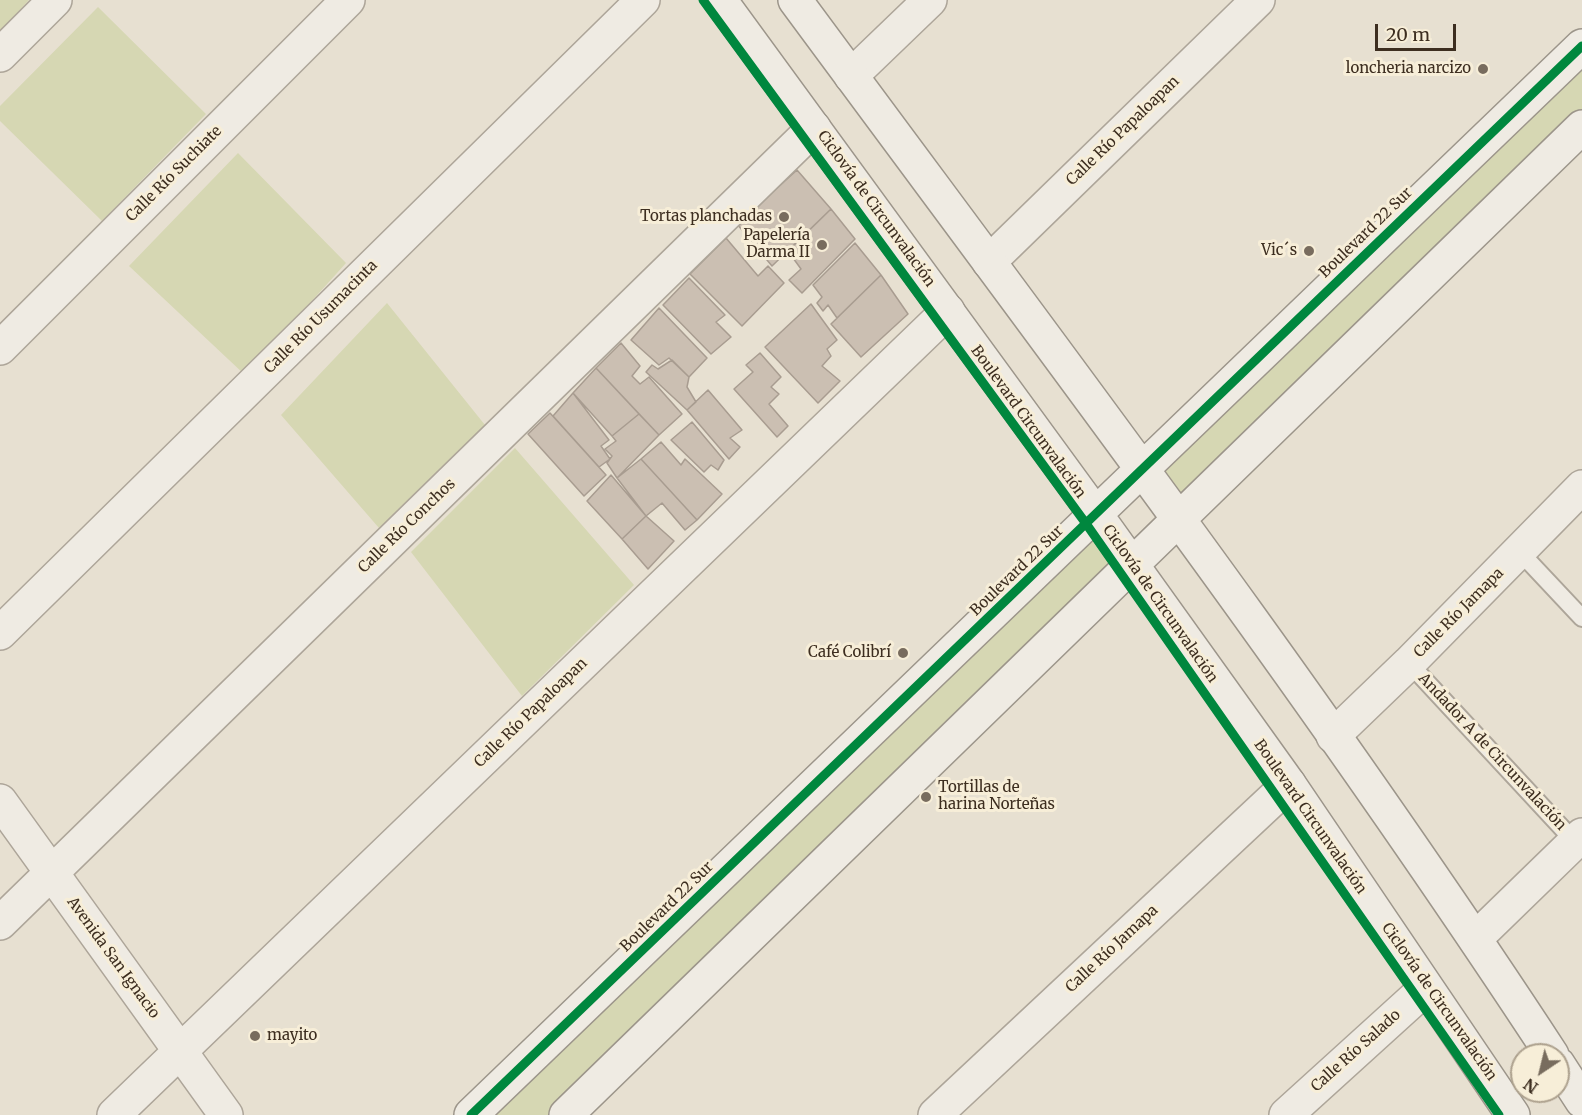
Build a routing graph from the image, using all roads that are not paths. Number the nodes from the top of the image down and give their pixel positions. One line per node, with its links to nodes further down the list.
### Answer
1 (55, 0): 9 (street)
2 (348, 0): 15 (street, Calle Río Suchiate)
3 (643, 0): 23 (street, Calle Río Usumacinta)
4 (720, 0): 11 (street, Boulevard Circunvalación)
5 (795, 0): 10 (street)
6 (930, 0): 10 (street)
7 (1258, 0): 13 (street, Calle Río Papaloapan)
8 (1582, 46): 16 (street, Boulevard 22 Sur)
9 (0, 55)
10 (851, 76): 13 (street)
11 (814, 128): 14 (street, Boulevard Circunvalación); 29 (street, Calle Río Conchos)
12 (1582, 128): 19 (street)
13 (989, 262): 16 (street)
14 (948, 312): 18 (street, Boulevard Circunvalación); 34 (street, Calle Río Papaloapan)
15 (0, 348)
16 (1142, 469): 18 (street, Boulevard 22 Sur); 19 (street)
17 (1582, 488): 20 (street, Calle Río Jamapa)
18 (1097, 516): 21 (street, Boulevard Circunvalación); 39 (street, Boulevard 22 Sur)
19 (1177, 520): 21 (street); 25 (street)
20 (1520, 552): 22 (lane); 24 (street, Calle Río Jamapa)
21 (1131, 565): 26 (street, Boulevard Circunvalación); 40 (street)
22 (1582, 618)
23 (0, 633)
24 (1409, 663): 25 (street, Calle Río Jamapa); 28 (lane, Andador A de Circunvalación)
25 (1333, 736): 31 (street)
26 (1289, 784): 32 (street, Boulevard Circunvalación); 41 (street, Calle Río Jamapa)
27 (0, 801): 29 (street, Avenida San Ignacio)
28 (1579, 838): 31 (street)
29 (52, 873): 30 (street, Calle Río Conchos); 34 (street, Avenida San Ignacio)
30 (0, 923)
31 (1476, 938): 33 (street)
32 (1426, 988): 42 (street, Calle Río Salado); 43 (street, Boulevard Circunvalación)
33 (1544, 1043)
34 (180, 1050): 37 (street, Calle Río Papaloapan); 38 (street, Avenida San Ignacio)
35 (1570, 1082): 36 (street)
36 (1582, 1101)
37 (114, 1115)
38 (226, 1115)
39 (471, 1115)
40 (566, 1115)
41 (935, 1115)
42 (1286, 1115)
43 (1513, 1115)

